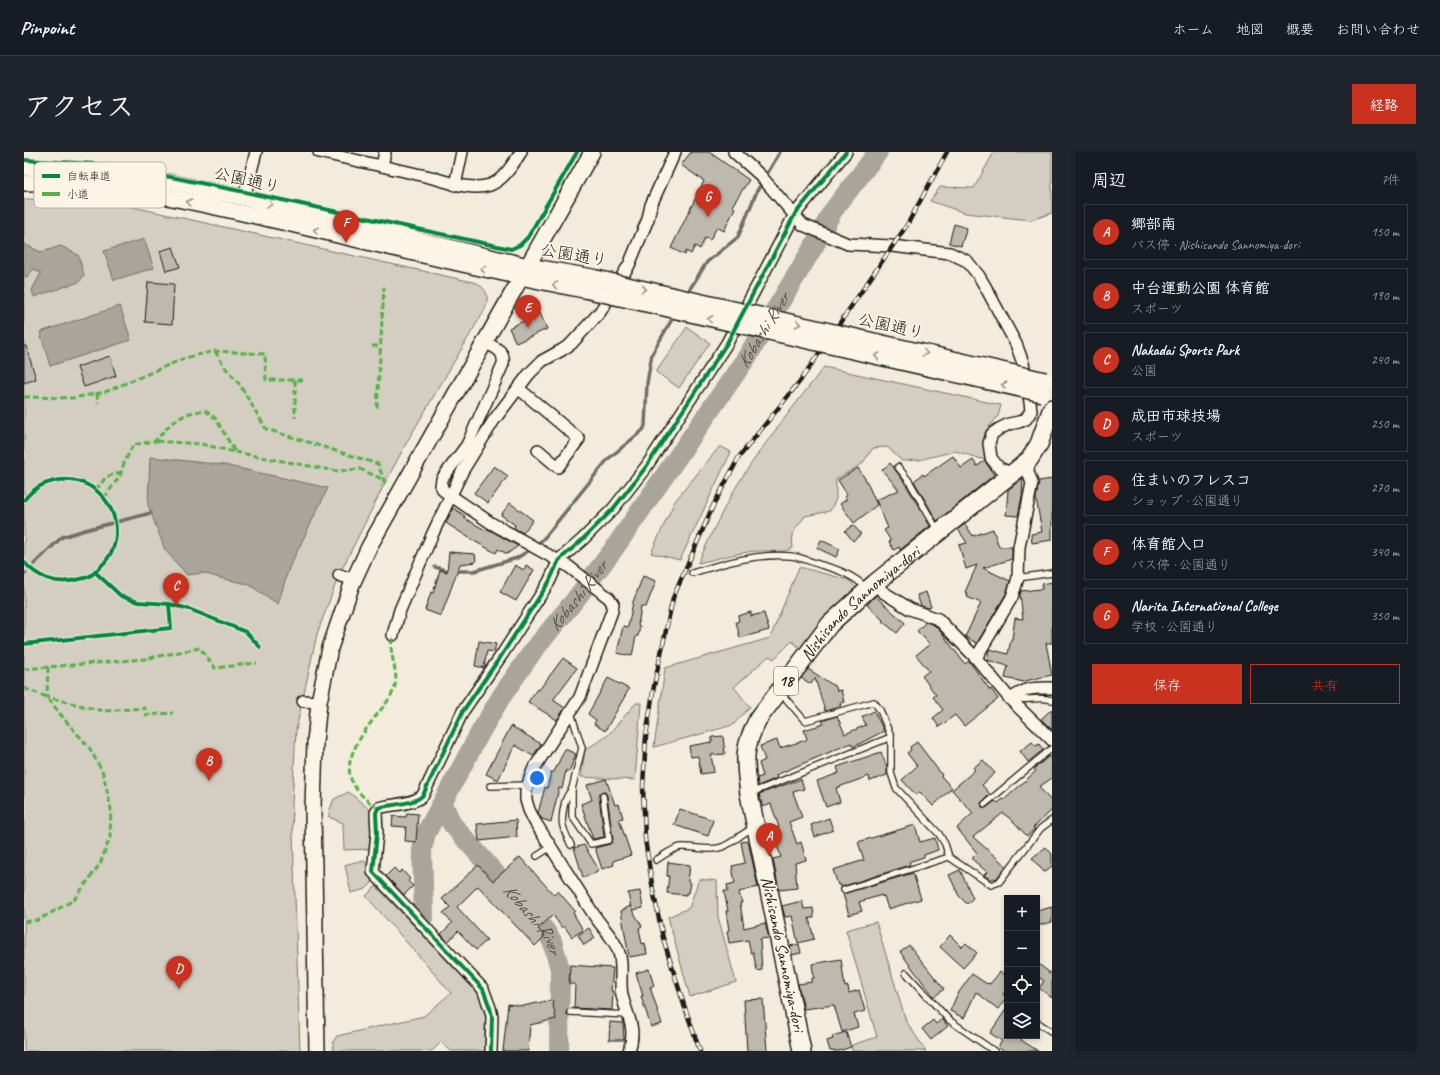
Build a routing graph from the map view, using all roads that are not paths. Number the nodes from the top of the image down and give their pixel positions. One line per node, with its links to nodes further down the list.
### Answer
1 (256, 152): 18 (street)
2 (320, 152): 10 (street)
3 (385, 152): 10 (street)
4 (462, 152): 16 (street)
5 (521, 152): 16 (street)
6 (592, 152): 20 (street)
7 (675, 152): 22 (street)
8 (734, 152): 19 (street)
9 (846, 152): 19 (street)
10 (382, 166): 16 (street)
11 (24, 168): 12 (street, 公園通り)
12 (34, 168)
13 (166, 182): 18 (street, 公園通り)
14 (24, 183): 15 (street, 公園通り, one-way to 14)
15 (34, 183)
16 (455, 185)
17 (166, 197): 20 (street, 公園通り, one-way to 17)
18 (244, 198): 20 (street, 公園通り, one-way to 20)
19 (795, 214): 28 (street); 31 (street)
20 (525, 272): 21 (street); 23 (street, 公園通り, bridge)
21 (486, 342): 29 (street); 36 (street)
22 (518, 388): 25 (street); 29 (street)
23 (1048, 388)
24 (1052, 408): 26 (main road, Nishisando Sannomiya-dori / 18)
25 (538, 450)
26 (1029, 460): 28 (main road, Nishisando Sannomiya-dori / 18); 35 (street)
27 (898, 467): 30 (lane)
28 (1012, 472): 30 (main road, Nishisando Sannomiya-dori / 18)
29 (452, 496): 31 (street); 38 (street)
30 (938, 532): 37 (main road, Nishisando Sannomiya-dori / 18)
31 (564, 563): 46 (street); 70 (street)
32 (692, 573): 37 (lane)
33 (1052, 573): 35 (lane)
34 (339, 575): 36 (street)
35 (1018, 578): 39 (street)
36 (354, 580): 45 (street)
37 (871, 586): 39 (street); 41 (main road, Nishisando Sannomiya-dori / 18)
38 (394, 635)
39 (976, 658): 42 (street)
40 (1052, 688): 42 (street)
41 (779, 691): 47 (lane); 53 (main road, Nishisando Sannomiya-dori / 18)
42 (1010, 699): 43 (lane); 48 (street)
43 (1052, 700)
44 (303, 701): 45 (street)
45 (319, 702): 69 (street)
46 (571, 712): 50 (street); 52 (lane)
47 (891, 737): 53 (lane); 61 (lane)
48 (1052, 740)
49 (1052, 748): 55 (lane)
50 (528, 784): 51 (lane); 59 (street)
51 (490, 786)
52 (572, 789): 54 (lane); 58 (lane)
53 (749, 794): 57 (main road, Nishisando Sannomiya-dori / 18)
54 (603, 796)
55 (985, 804)
56 (1052, 820): 61 (lane)
57 (757, 828): 62 (lane); 72 (main road, Nishisando Sannomiya-dori / 18)
58 (571, 845)
59 (551, 847): 60 (lane); 66 (street)
60 (537, 856)
61 (949, 857): 63 (lane)
62 (656, 860)
63 (844, 890)
64 (906, 973): 73 (lane)
65 (570, 1012): 66 (lane)
66 (629, 1015): 71 (street)
67 (1040, 1024): 68 (lane)
68 (1052, 1032)
69 (317, 1051)
70 (490, 1051)
71 (629, 1051)
72 (802, 1051)
73 (994, 1051)

